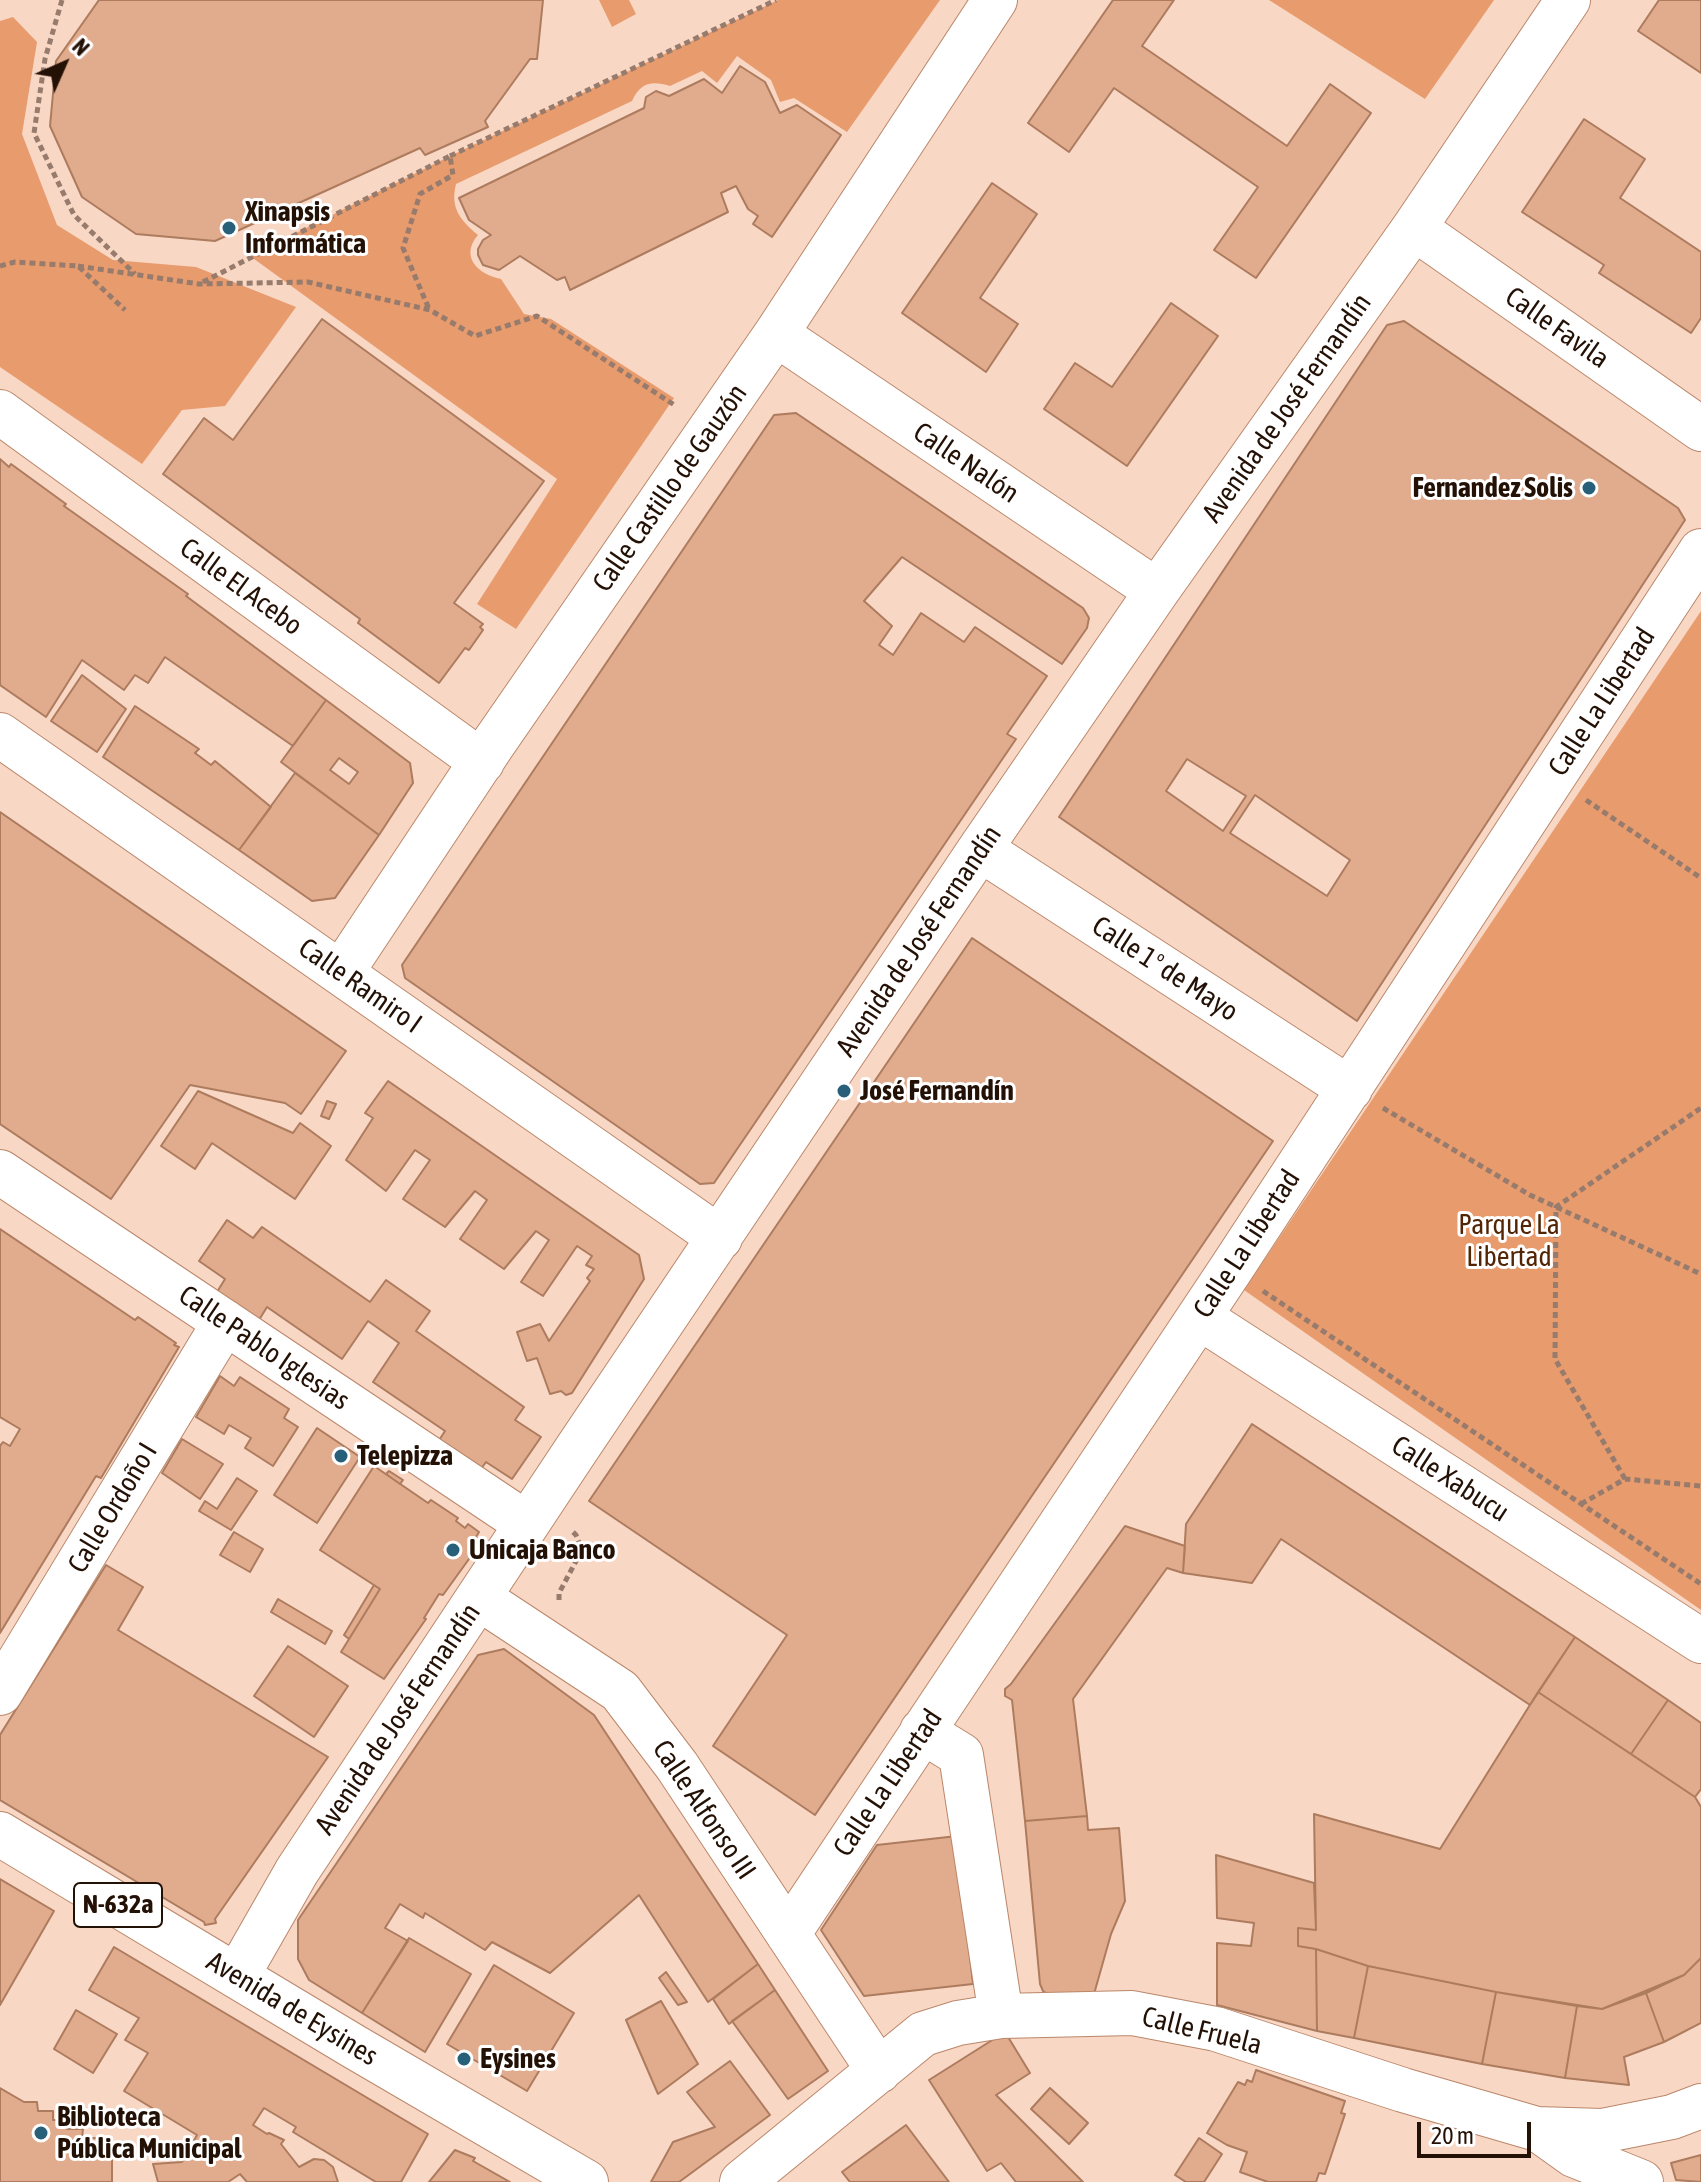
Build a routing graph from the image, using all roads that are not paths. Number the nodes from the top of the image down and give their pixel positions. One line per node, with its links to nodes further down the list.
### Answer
1 (995, 0): 4 (street, Calle Castillo de Gauzón)
2 (1568, 0): 3 (street, Avenida de José Fernandín)
3 (1414, 228): 6 (street, Calle Favila); 8 (street, Avenida de José Fernandín)
4 (776, 334): 8 (street, Calle Nalón); 10 (street, Calle Castillo de Gauzón)
5 (0, 412): 10 (street, Calle El Acebo)
6 (1701, 429)
7 (1701, 551): 13 (street, Calle La Libertad)
8 (1157, 591): 11 (street, Avenida de José Fernandín)
9 (0, 735): 12 (street, Calle Ramiro I)
10 (482, 762): 12 (street, Calle Castillo de Gauzón)
11 (980, 849): 13 (street, Calle 1º de Mayo); 15 (street, Avenida de José Fernandín)
12 (341, 973): 15 (street, Calle Ramiro I)
13 (1350, 1089): 16 (street, Calle La Libertad)
14 (0, 1172): 17 (street, Calle Pablo Iglesias)
15 (720, 1238): 18 (street, Avenida de José Fernandín)
16 (1199, 1317): 20 (street, Calle Xabucu); 22 (street, Calle La Libertad)
17 (225, 1322): 18 (street, Calle Pablo Iglesias); 21 (street, Calle Ordoño I)
18 (527, 1524): 19 (street, Avenida de José Fernandín)
19 (479, 1598): 24 (street, Calle Alfonso III); 25 (street, Avenida de José Fernandín)
20 (1701, 1641)
21 (0, 1693)
22 (922, 1731): 24 (street, Calle La Libertad); 26 (street)
23 (0, 1834): 25 (street, Avenida de Eysines / N-632a)
24 (788, 1934): 27 (street, Calle Alfonso III)
25 (237, 1976): 30 (street, Avenida de Eysines / N-632a)
26 (1001, 2016): 27 (street, Calle Fruela); 29 (street, Calle Fruela)
27 (879, 2071): 31 (street, Calle Fruela)
28 (1701, 2106): 29 (street, Calle Fruela)
29 (1537, 2129): 32 (street)
30 (586, 2182)
31 (742, 2182)
32 (1641, 2182)

